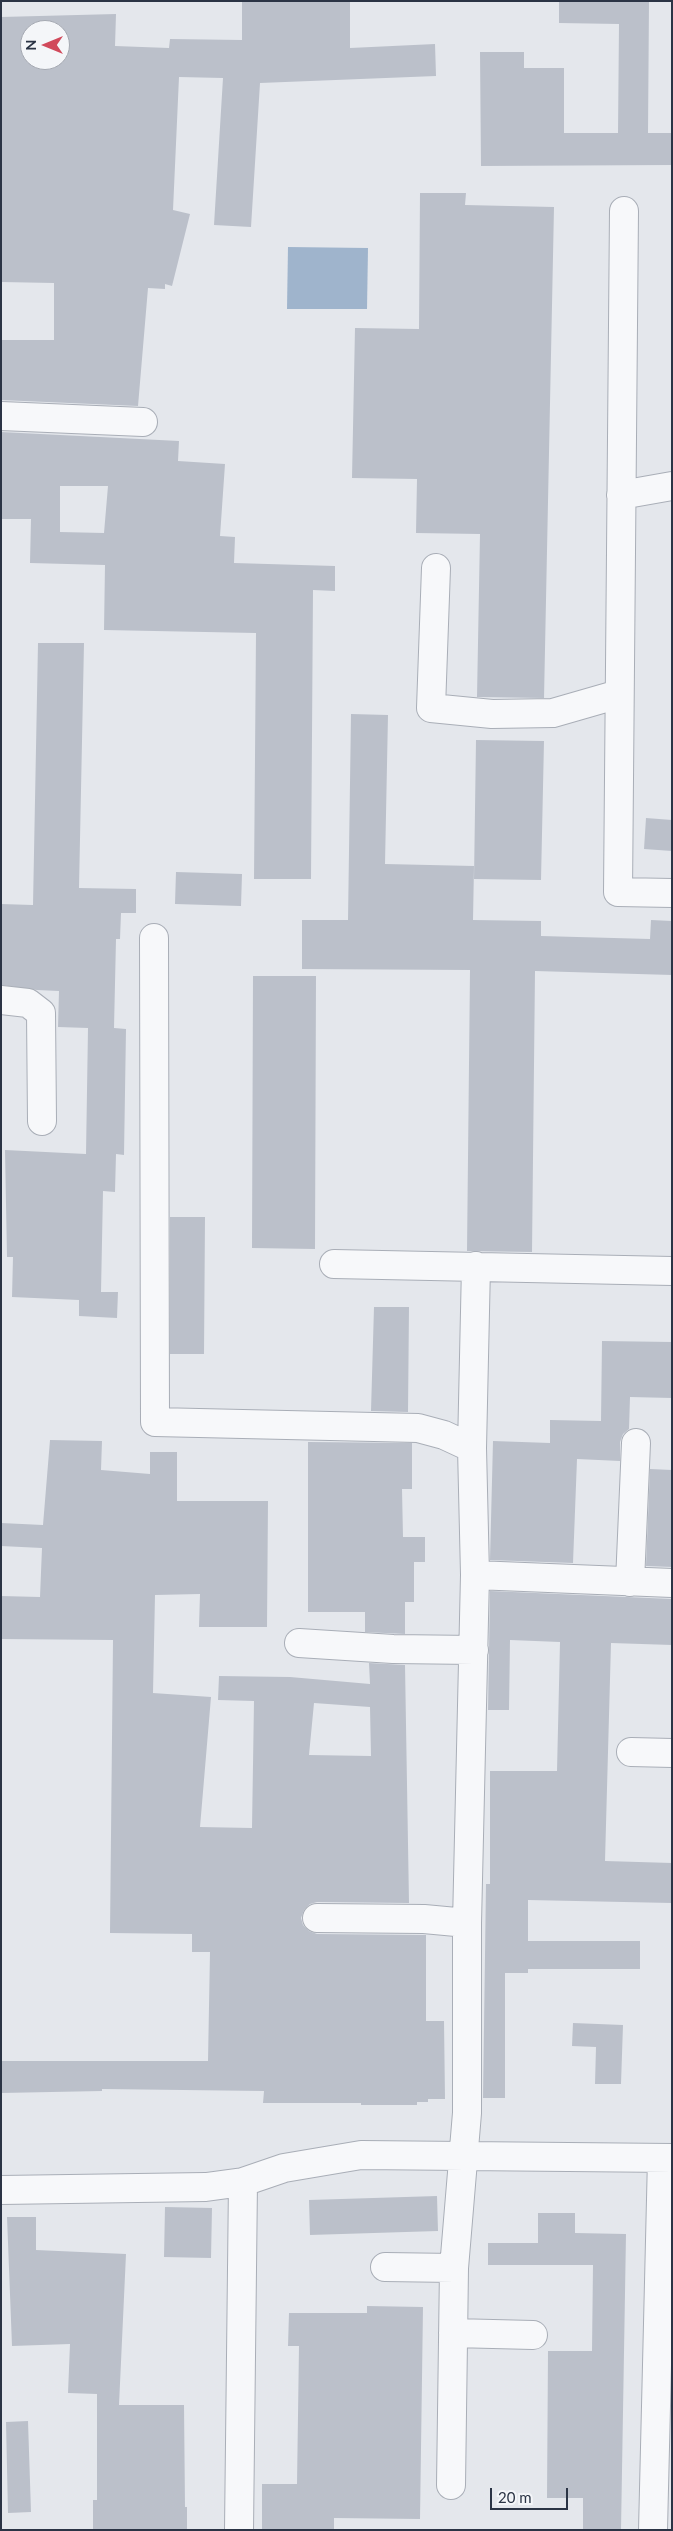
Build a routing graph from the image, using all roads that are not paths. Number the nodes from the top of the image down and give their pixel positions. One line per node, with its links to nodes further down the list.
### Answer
1 (624, 211): 5 (street)
2 (1, 416): 3 (street)
3 (143, 422)
4 (672, 486): 5 (street)
5 (621, 495): 7 (street)
6 (436, 568): 7 (street)
7 (619, 694): 8 (street)
8 (672, 893)
9 (154, 938): 16 (street)
10 (1, 1000): 11 (street)
11 (42, 1120)
12 (334, 1264): 13 (street)
13 (476, 1266): 14 (street); 16 (street)
14 (672, 1271)
15 (636, 1443): 18 (street)
16 (472, 1448): 17 (street)
17 (475, 1575): 18 (street); 21 (street)
18 (630, 1582): 19 (street)
19 (672, 1584)
20 (299, 1643): 21 (street)
21 (474, 1650): 25 (street)
22 (631, 1752): 23 (street)
23 (672, 1753)
24 (317, 1918): 25 (street)
25 (466, 1923): 26 (street)
26 (464, 2156): 27 (street); 28 (street); 31 (street)
27 (667, 2158): 36 (street)
28 (243, 2182): 29 (street); 35 (street)
29 (1, 2190)
30 (385, 2267): 31 (street)
31 (454, 2268): 32 (street)
32 (453, 2333): 33 (street); 34 (street)
33 (533, 2335)
34 (451, 2485)
35 (239, 2530)
36 (653, 2530)

